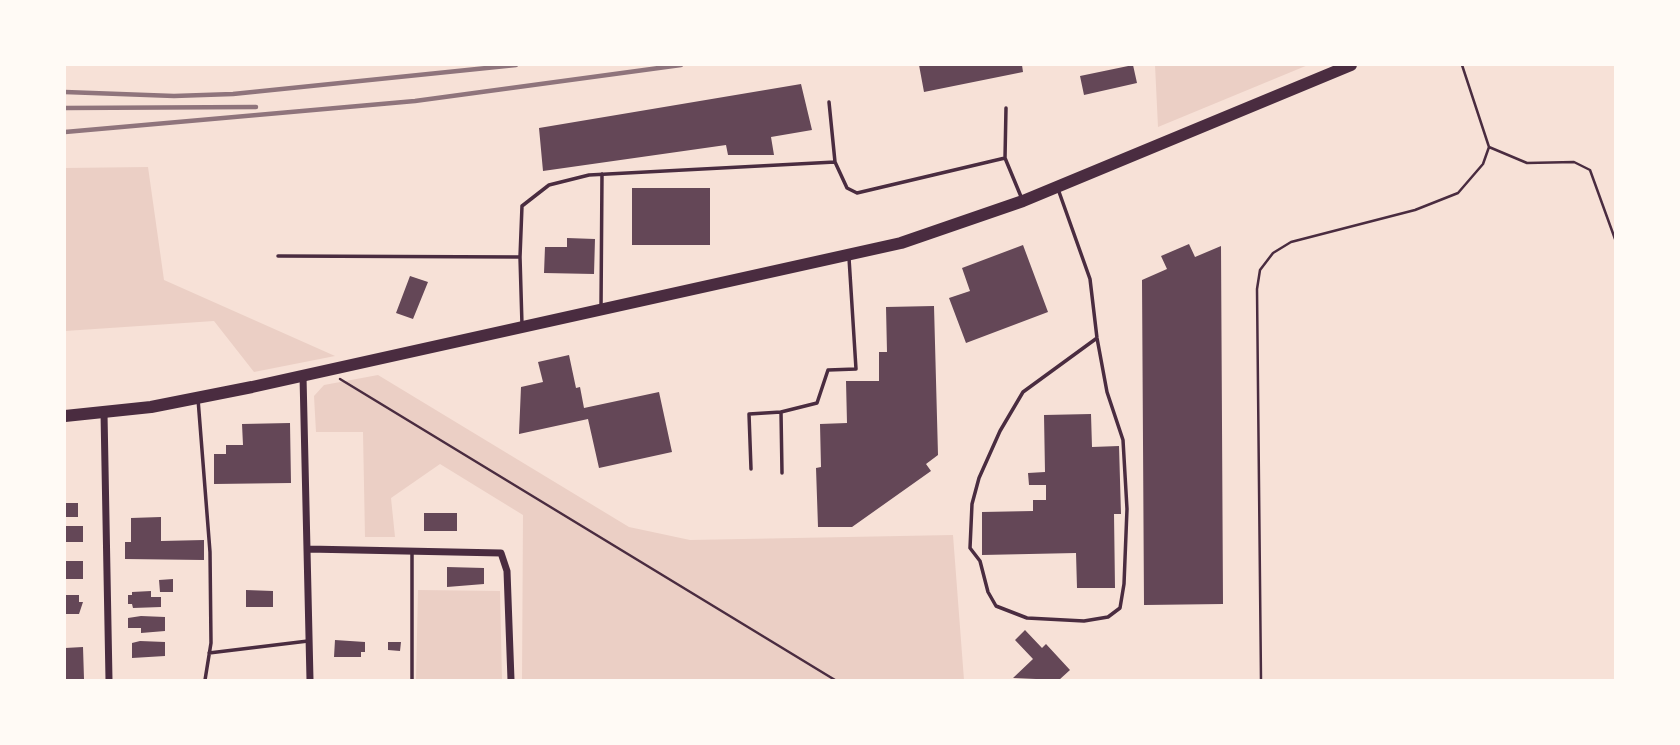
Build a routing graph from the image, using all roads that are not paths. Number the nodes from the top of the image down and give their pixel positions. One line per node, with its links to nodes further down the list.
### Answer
1 (1350, 65): 7 (main road)
2 (829, 102): 5 (lane)
3 (1006, 107): 4 (lane)
4 (1005, 158): 5 (lane); 8 (lane)
5 (835, 162): 6 (lane)
6 (602, 174): 11 (lane); 12 (lane)
7 (1057, 187): 8 (main road); 14 (lane)
8 (1023, 201): 10 (main road)
9 (278, 256): 11 (lane)
10 (848, 256): 12 (main road); 17 (lane)
11 (520, 257): 13 (lane)
12 (601, 310): 13 (main road)
13 (522, 327): 15 (main road)
14 (1097, 338): 14 (lane)
15 (303, 376): 16 (main road); 22 (street)
16 (198, 397): 18 (main road); 25 (lane)
17 (781, 412): 20 (lane); 21 (lane)
18 (104, 413): 19 (main road); 26 (street)
19 (65, 416)
20 (751, 469)
21 (782, 473)
22 (308, 549): 23 (street); 24 (street)
23 (412, 551): 29 (lane); 30 (street)
24 (309, 641): 25 (lane); 28 (street)
25 (209, 653): 27 (lane)
26 (109, 680)
27 (205, 680)
28 (310, 680)
29 (412, 680)
30 (511, 680)

